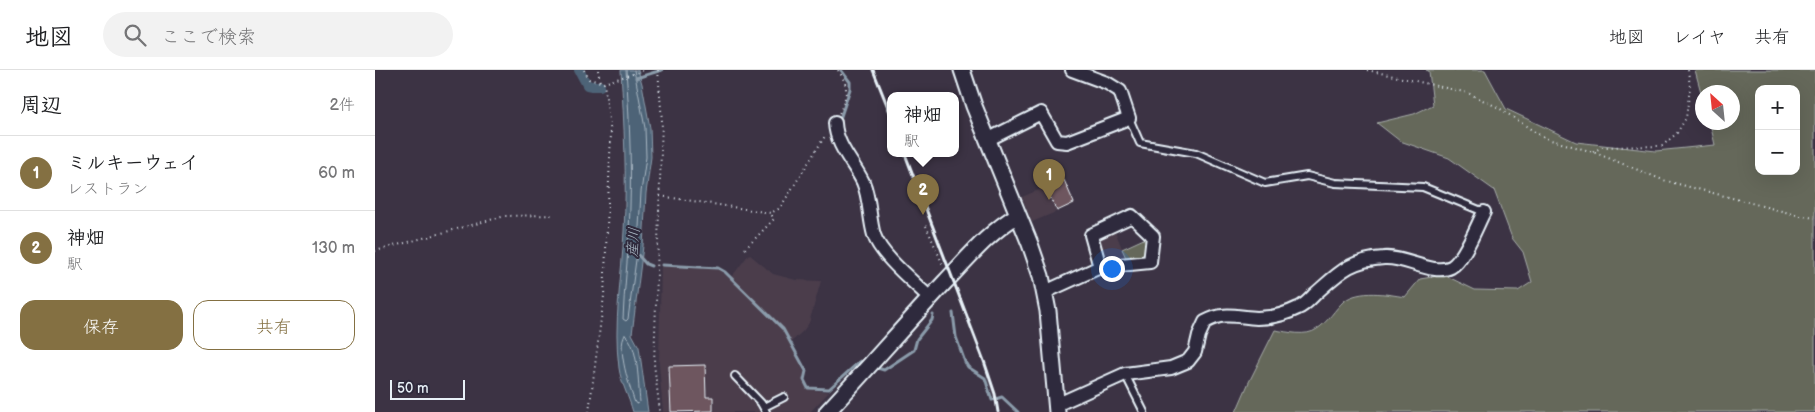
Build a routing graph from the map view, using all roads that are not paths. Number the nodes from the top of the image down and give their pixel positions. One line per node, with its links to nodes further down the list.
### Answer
1 (962, 70): 5 (street)
2 (1072, 70): 3 (street)
3 (1129, 118): 5 (street); 6 (lane)
4 (835, 124): 10 (street)
5 (987, 140): 7 (street)
6 (1484, 212): 11 (street)
7 (1018, 215): 9 (street); 10 (street)
8 (1100, 267): 8 (street); 9 (street)
9 (1045, 292): 14 (street)
10 (930, 298): 16 (street)
11 (1125, 374): 14 (street); 17 (lane)
12 (735, 376): 15 (lane)
13 (784, 397): 15 (lane)
14 (1057, 409)
15 (765, 410)
16 (827, 412)
17 (1145, 412)

